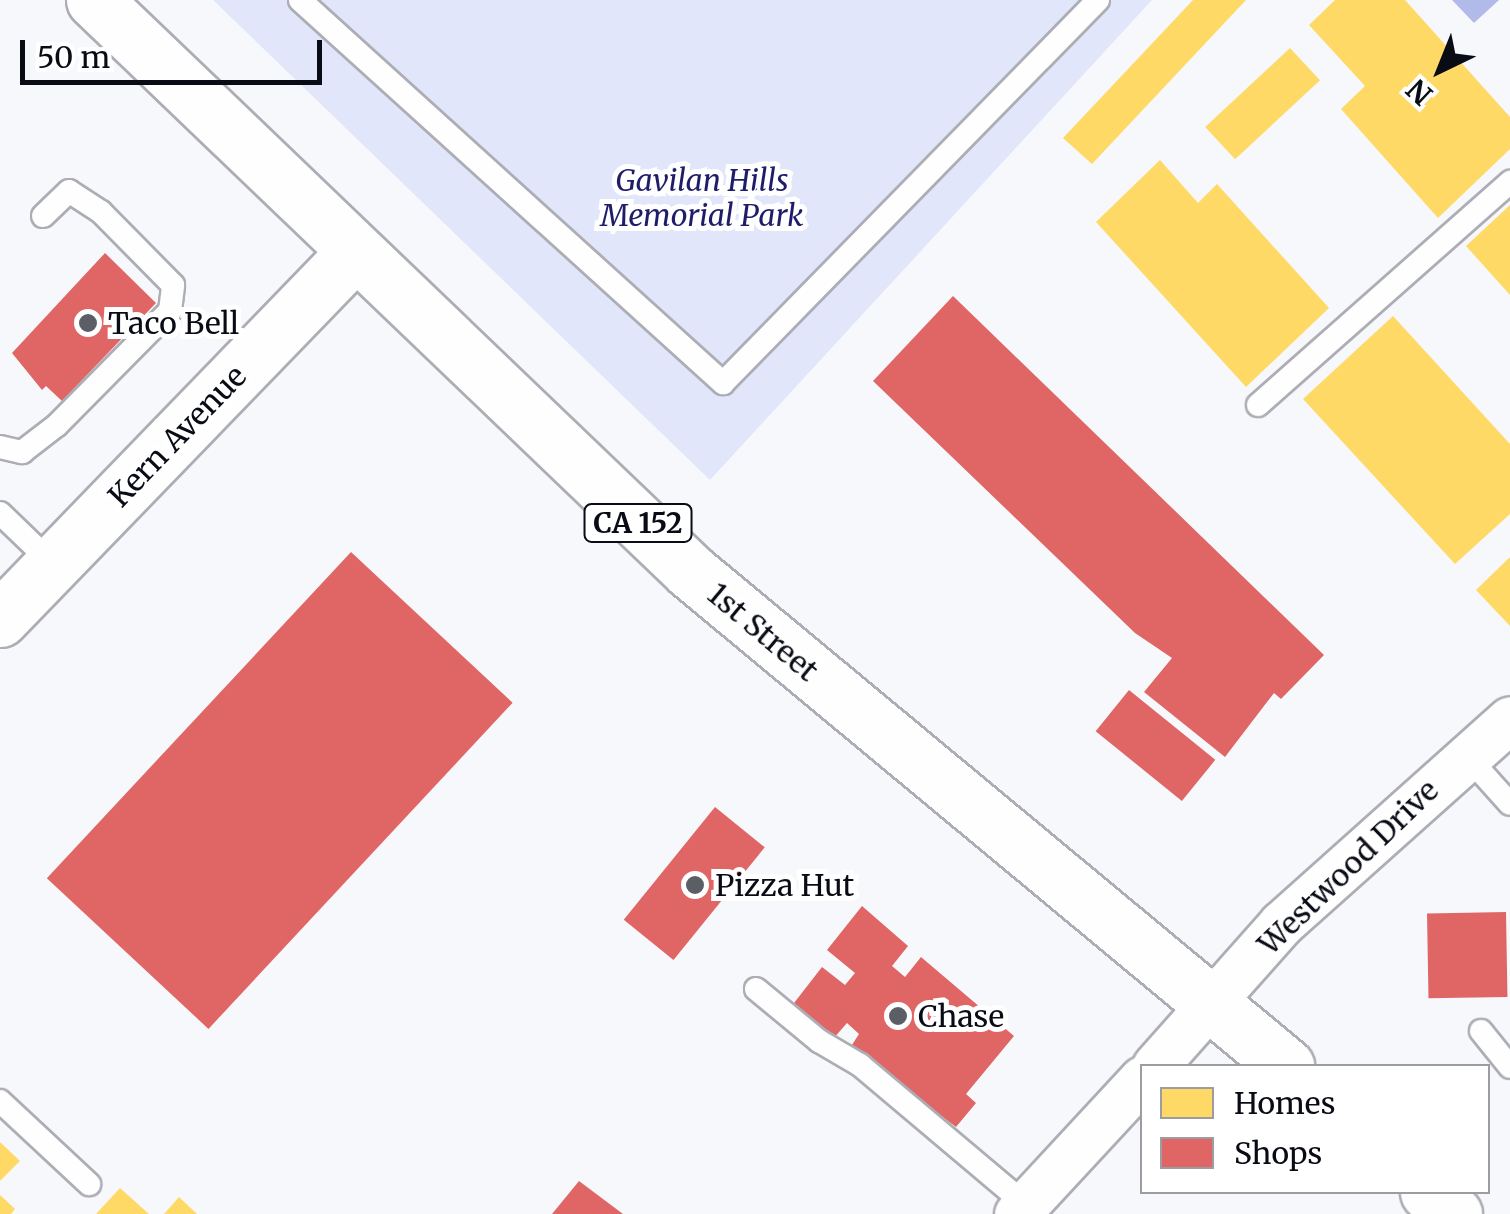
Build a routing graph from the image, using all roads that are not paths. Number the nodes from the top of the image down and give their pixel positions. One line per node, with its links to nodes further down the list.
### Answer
1 (94, 0): 6 (main road, 1st Street / CA 152)
2 (300, 0): 3 (lane)
3 (1098, 0)
4 (1510, 182): 7 (lane)
5 (43, 216): 8 (lane)
6 (354, 253): 10 (main road, Kern Avenue); 16 (main road, 1st Street / CA 152)
7 (1258, 406)
8 (0, 447)
9 (0, 513): 10 (lane)
10 (53, 564): 11 (main road, Kern Avenue)
11 (0, 619)
12 (1510, 720): 13 (street, Westwood Drive)
13 (1467, 756): 14 (lane); 16 (street, Westwood Drive)
14 (1510, 804)
15 (756, 989): 25 (lane)
16 (1214, 1004): 18 (street, Westwood Drive); 19 (main road, 1st Street / CA 152)
17 (1482, 1032): 20 (lane)
18 (1157, 1064)
19 (1284, 1064)
20 (1510, 1067)
21 (1140, 1082): 25 (street)
22 (0, 1101): 23 (lane)
23 (89, 1184)
24 (1430, 1194): 26 (main road)
25 (1021, 1209)
26 (1454, 1214)

